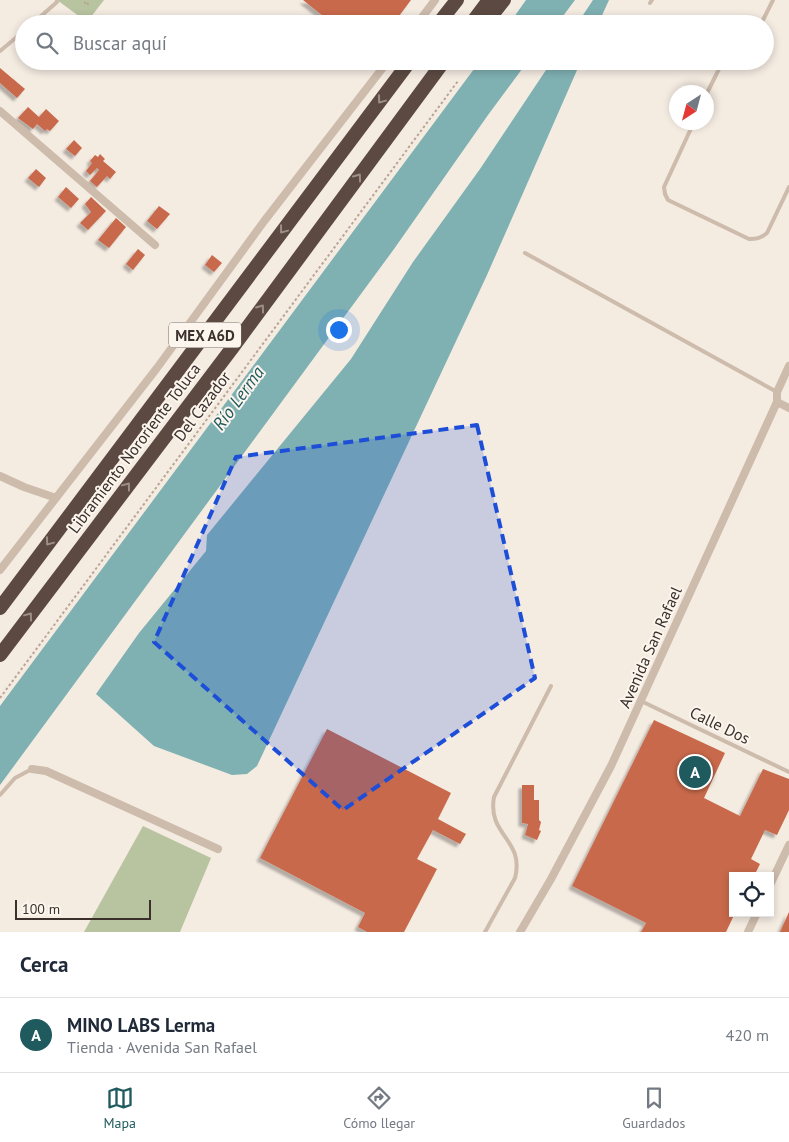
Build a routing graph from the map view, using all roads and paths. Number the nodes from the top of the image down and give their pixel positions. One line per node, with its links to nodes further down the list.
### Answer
1 (87, 0): 7 (path)
2 (435, 0): 10 (street)
3 (489, 0): 12 (highway)
4 (504, 0): 13 (highway)
5 (773, 0): 14 (lane)
6 (57, 1): 9 (lane)
7 (84, 2)
8 (453, 3): 11 (highway)
9 (42, 15)
10 (424, 15)
11 (444, 15)
12 (478, 15)
13 (492, 15)
14 (766, 15)
15 (15, 38): 16 (lane)
16 (0, 51)
17 (381, 70): 33 (street)
18 (403, 70): 35 (highway, Libramiento Nororiente Toluca / MEX A6D, one-way to 35)
19 (437, 70): 36 (highway, Libramiento Nororiente Toluca / MEX A6D, one-way to 19)
20 (719, 70): 22 (lane)
21 (458, 81): 38 (path, Del Cazador)
22 (711, 85)
23 (0, 111): 26 (street)
24 (690, 130): 25 (lane)
25 (789, 186)
26 (155, 245)
27 (525, 253): 29 (lane)
28 (789, 366): 29 (street, Avenida San Rafael)
29 (777, 392): 30 (street, Avenida San Rafael)
30 (777, 402): 31 (street); 39 (street, Avenida San Rafael)
31 (789, 408)
32 (0, 476): 33 (street)
33 (56, 498): 34 (street)
34 (0, 570)
35 (0, 608)
36 (0, 655)
37 (550, 686): 47 (lane)
38 (0, 698)
39 (641, 701): 41 (lane, Calle Dos); 48 (street, Avenida San Rafael)
40 (32, 769): 42 (lane); 44 (street)
41 (789, 772)
42 (0, 795)
43 (789, 845): 45 (street)
44 (218, 849)
45 (774, 877)
46 (755, 917): 49 (street)
47 (485, 932)
48 (520, 932)
49 (748, 932)

